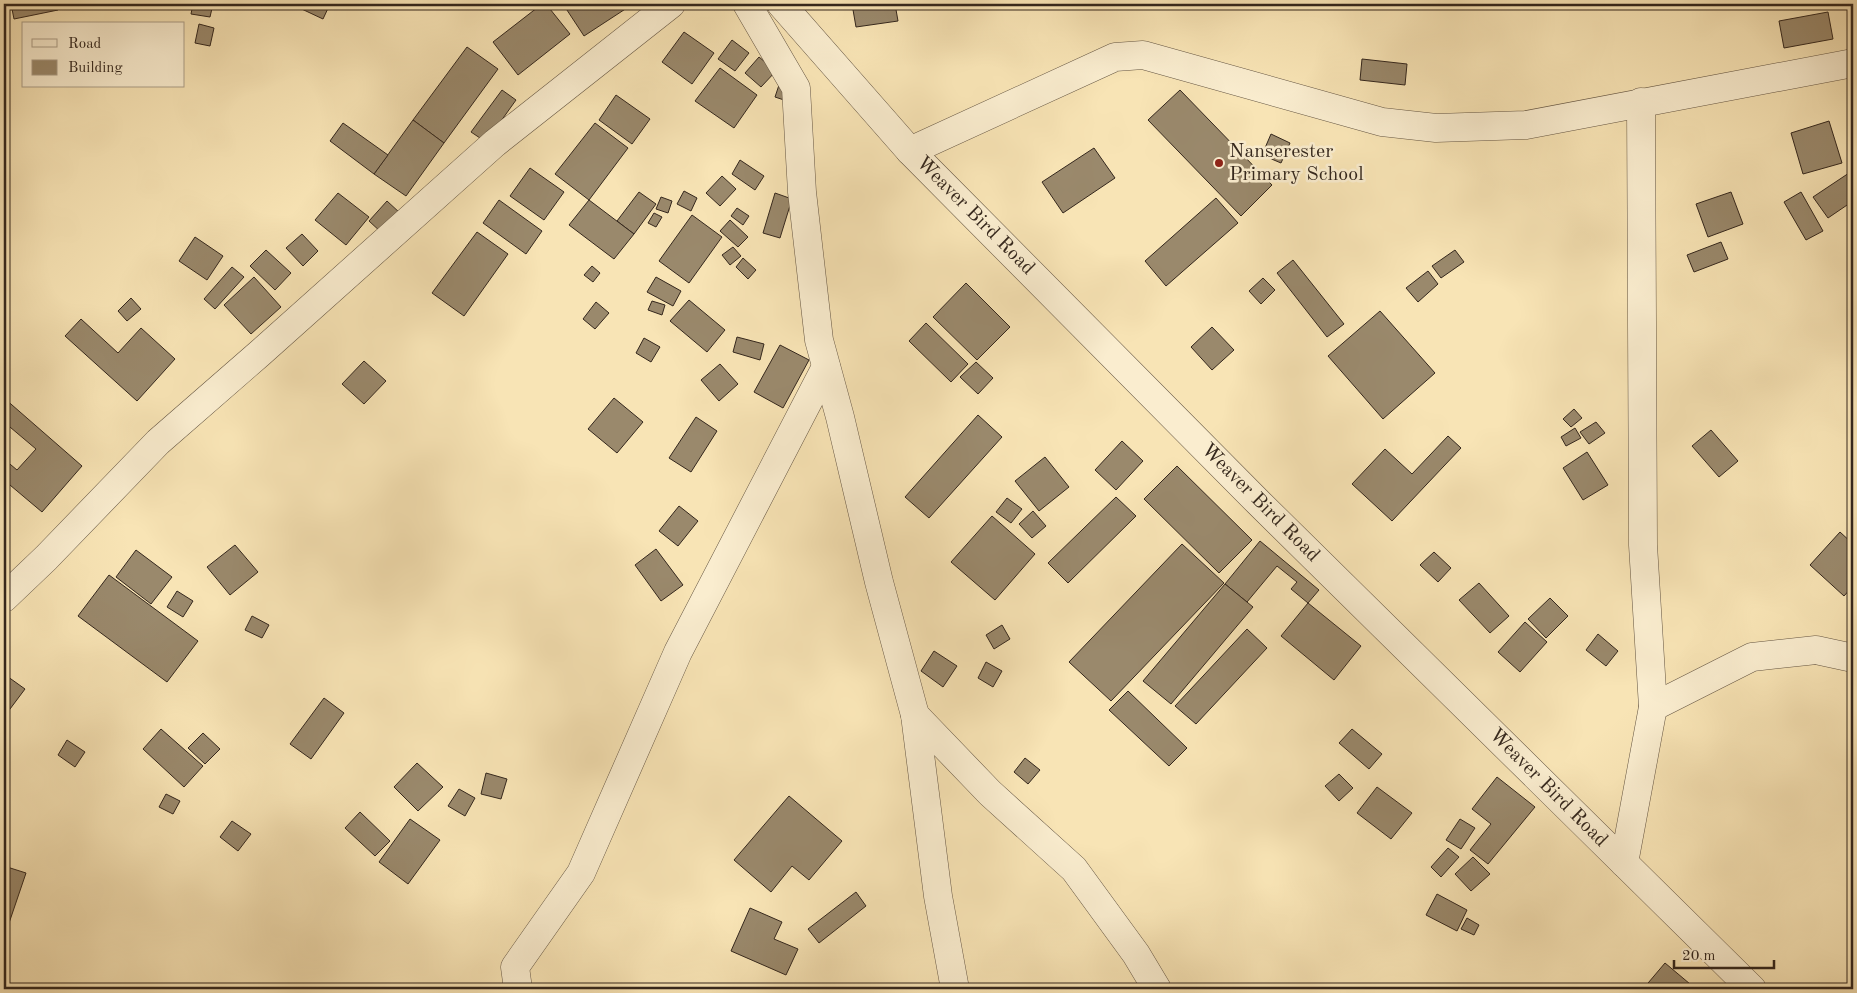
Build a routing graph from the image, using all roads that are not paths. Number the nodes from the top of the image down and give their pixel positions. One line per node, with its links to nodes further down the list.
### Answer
1 (671, 4): 8 (street)
2 (747, 4): 7 (street)
3 (781, 4): 6 (street, Weaver Bird Road)
4 (1853, 62): 5 (street)
5 (1641, 102): 6 (street); 10 (street)
6 (910, 150): 12 (street, Weaver Bird Road)
7 (826, 367): 11 (street); 13 (street)
8 (4, 598)
9 (1853, 658): 10 (street)
10 (1653, 707): 12 (street)
11 (915, 715): 14 (street); 15 (street)
12 (1624, 863): 16 (street, Weaver Bird Road)
13 (518, 989)
14 (955, 989)
15 (1157, 989)
16 (1752, 989)

